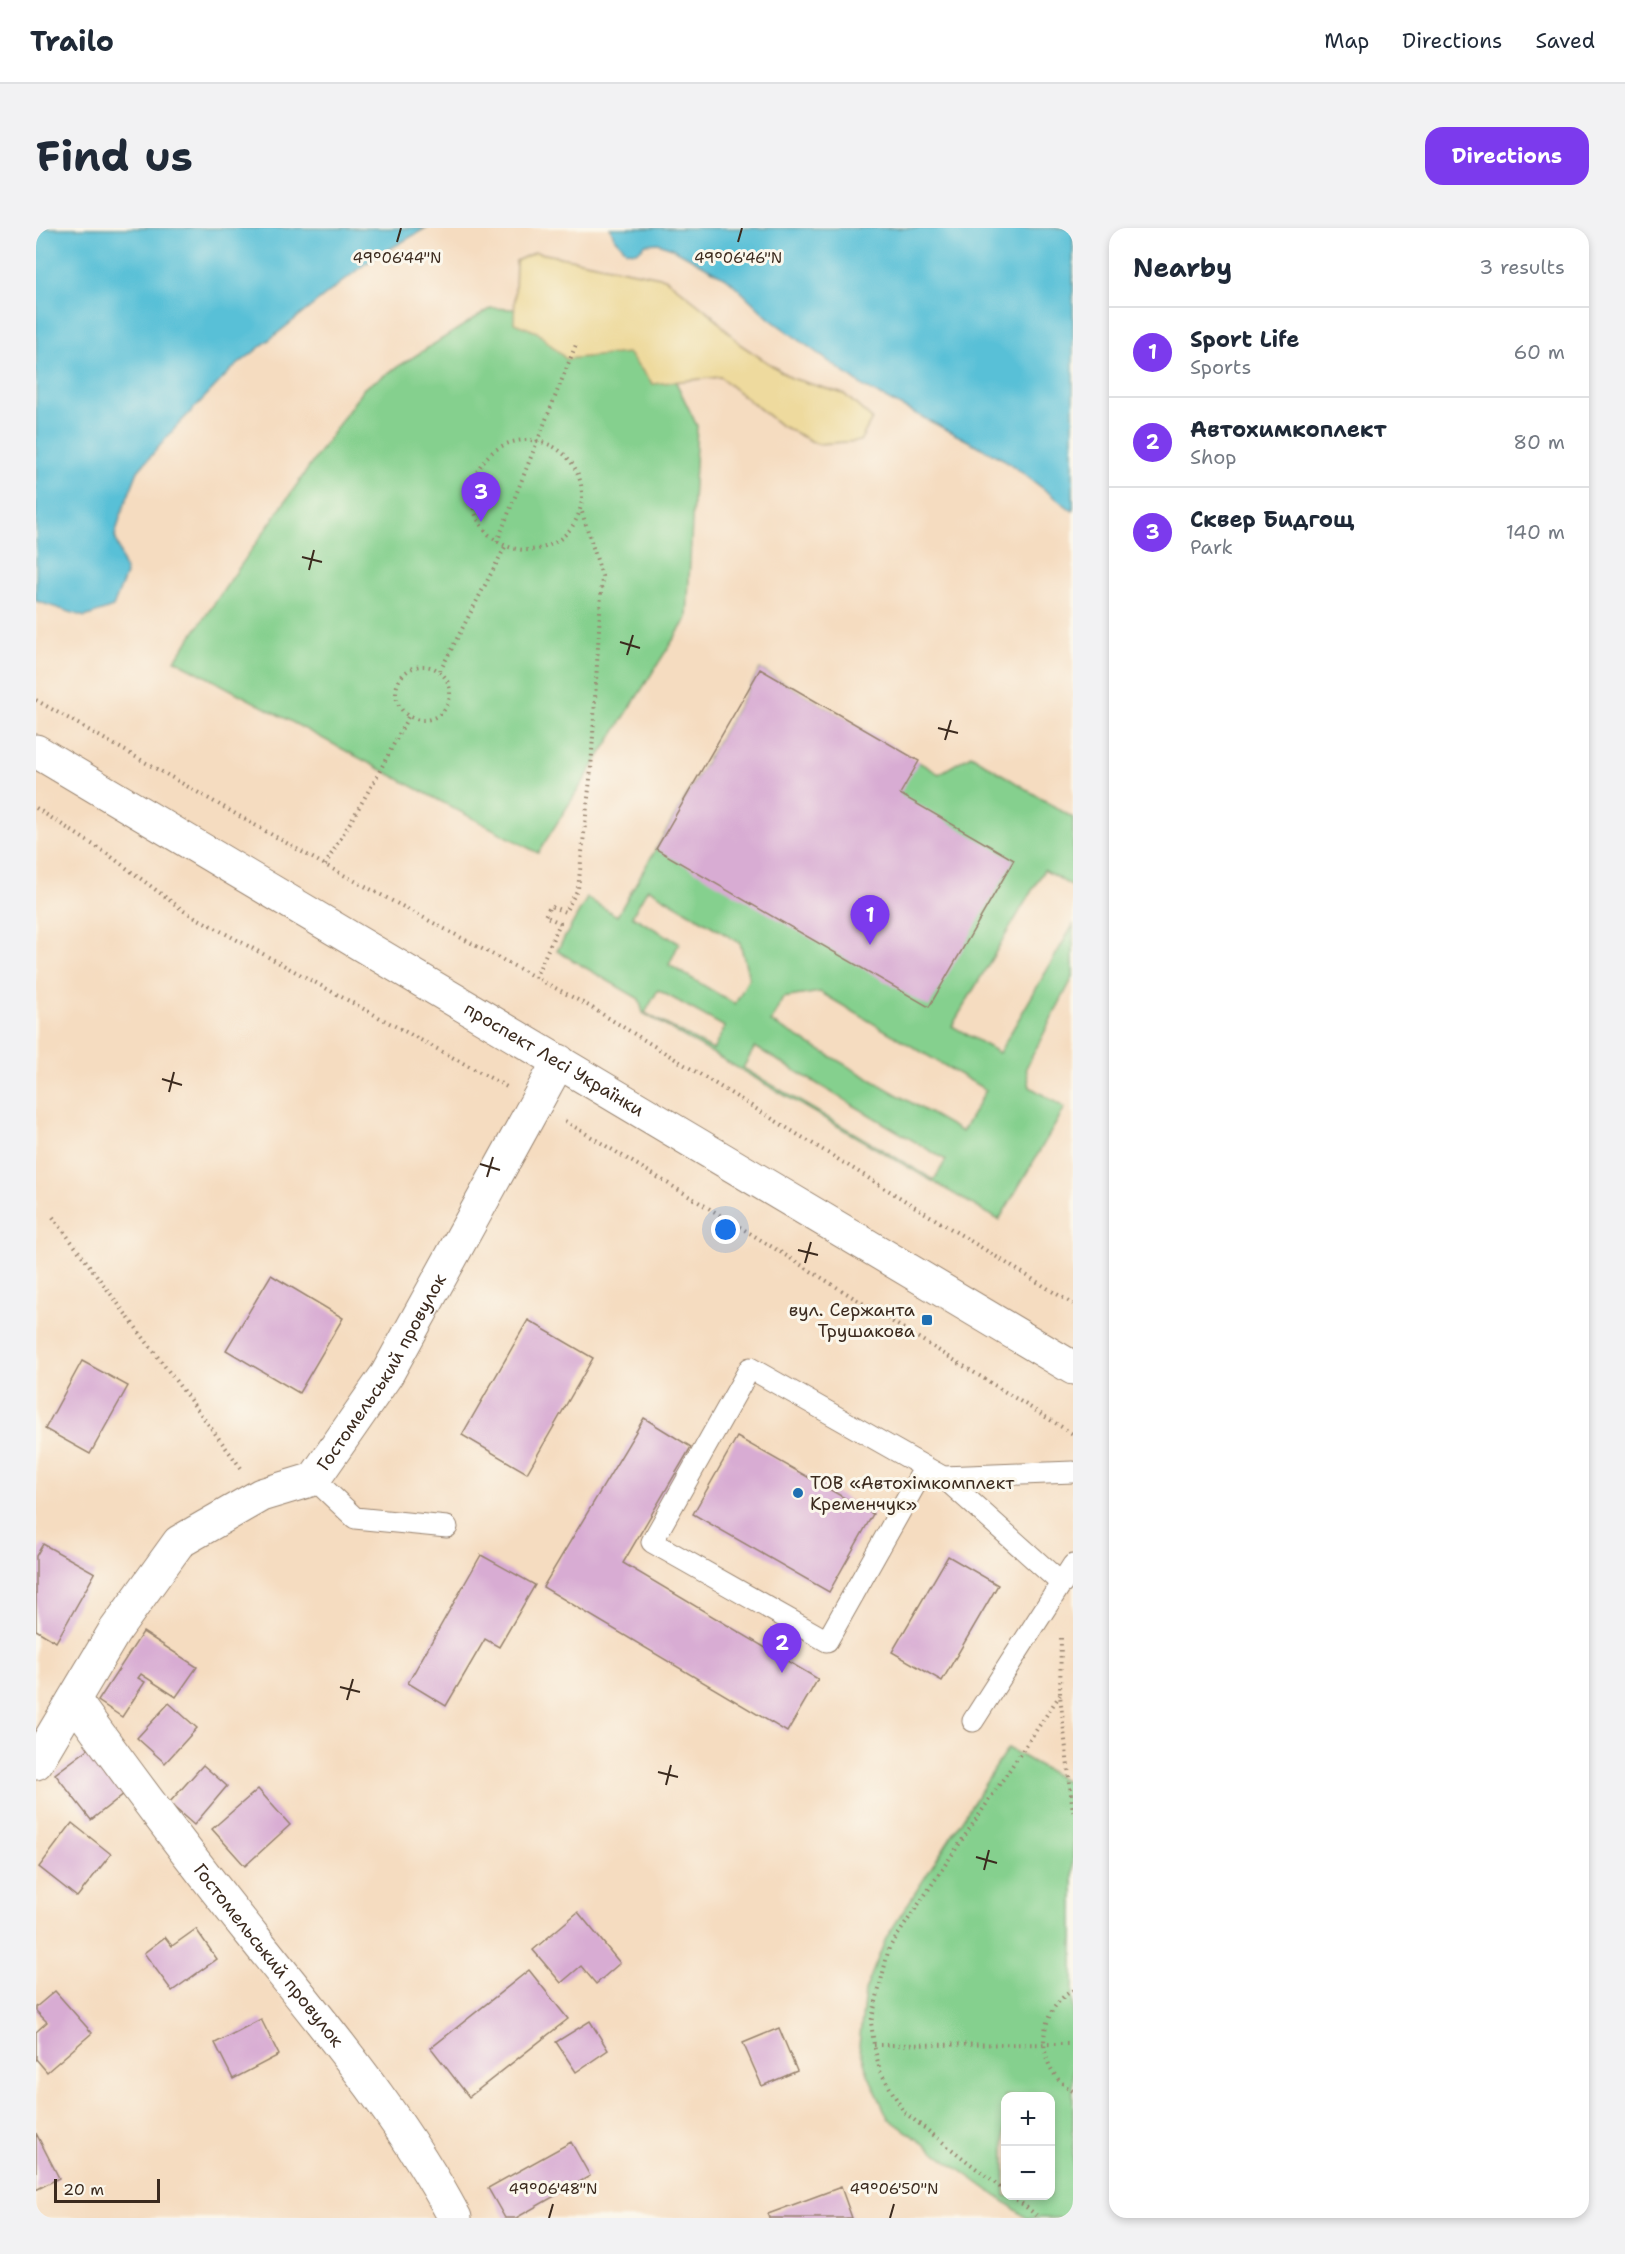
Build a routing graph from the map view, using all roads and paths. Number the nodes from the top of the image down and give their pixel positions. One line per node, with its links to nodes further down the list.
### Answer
1 (578, 342): 2 (path)
2 (539, 441): 3 (path); 4 (path); 4 (path)
3 (581, 509): 5 (path); 11 (path)
4 (497, 542): 5 (path)
5 (505, 547): 6 (path)
6 (440, 671): 8 (path); 8 (path)
7 (36, 700): 10 (path)
8 (409, 716): 10 (path)
9 (36, 751): 12 (street, проспект Лесі Українки)
10 (325, 865): 11 (path)
11 (535, 978): 14 (path)
12 (558, 1061): 15 (street, проспект Лесі Українки); 18 (street, Гостомельський провулок)
13 (53, 1217): 19 (path)
14 (1073, 1304)
15 (1073, 1368)
16 (934, 1472): 16 (lane); 17 (lane); 22 (lane)
17 (1073, 1472)
18 (315, 1479): 19 (street, Гостомельський провулок); 20 (lane)
19 (261, 1495): 24 (street, Гостомельський провулок)
20 (447, 1527)
21 (1073, 1565): 22 (lane)
22 (1062, 1584): 23 (path); 25 (lane)
23 (1060, 1695): 27 (path); 31 (path)
24 (74, 1700): 26 (street, Гостомельський провулок); 35 (street, Гостомельський провулок)
25 (973, 1721)
26 (36, 1763)
27 (1073, 1812)
28 (1073, 1990): 29 (path)
29 (1043, 2044): 30 (path); 31 (path); 32 (path)
30 (1073, 2044)
31 (874, 2045): 33 (path)
32 (1073, 2091)
33 (1001, 2188)
34 (1017, 2200): 36 (path)
35 (455, 2218)
36 (1040, 2218)

